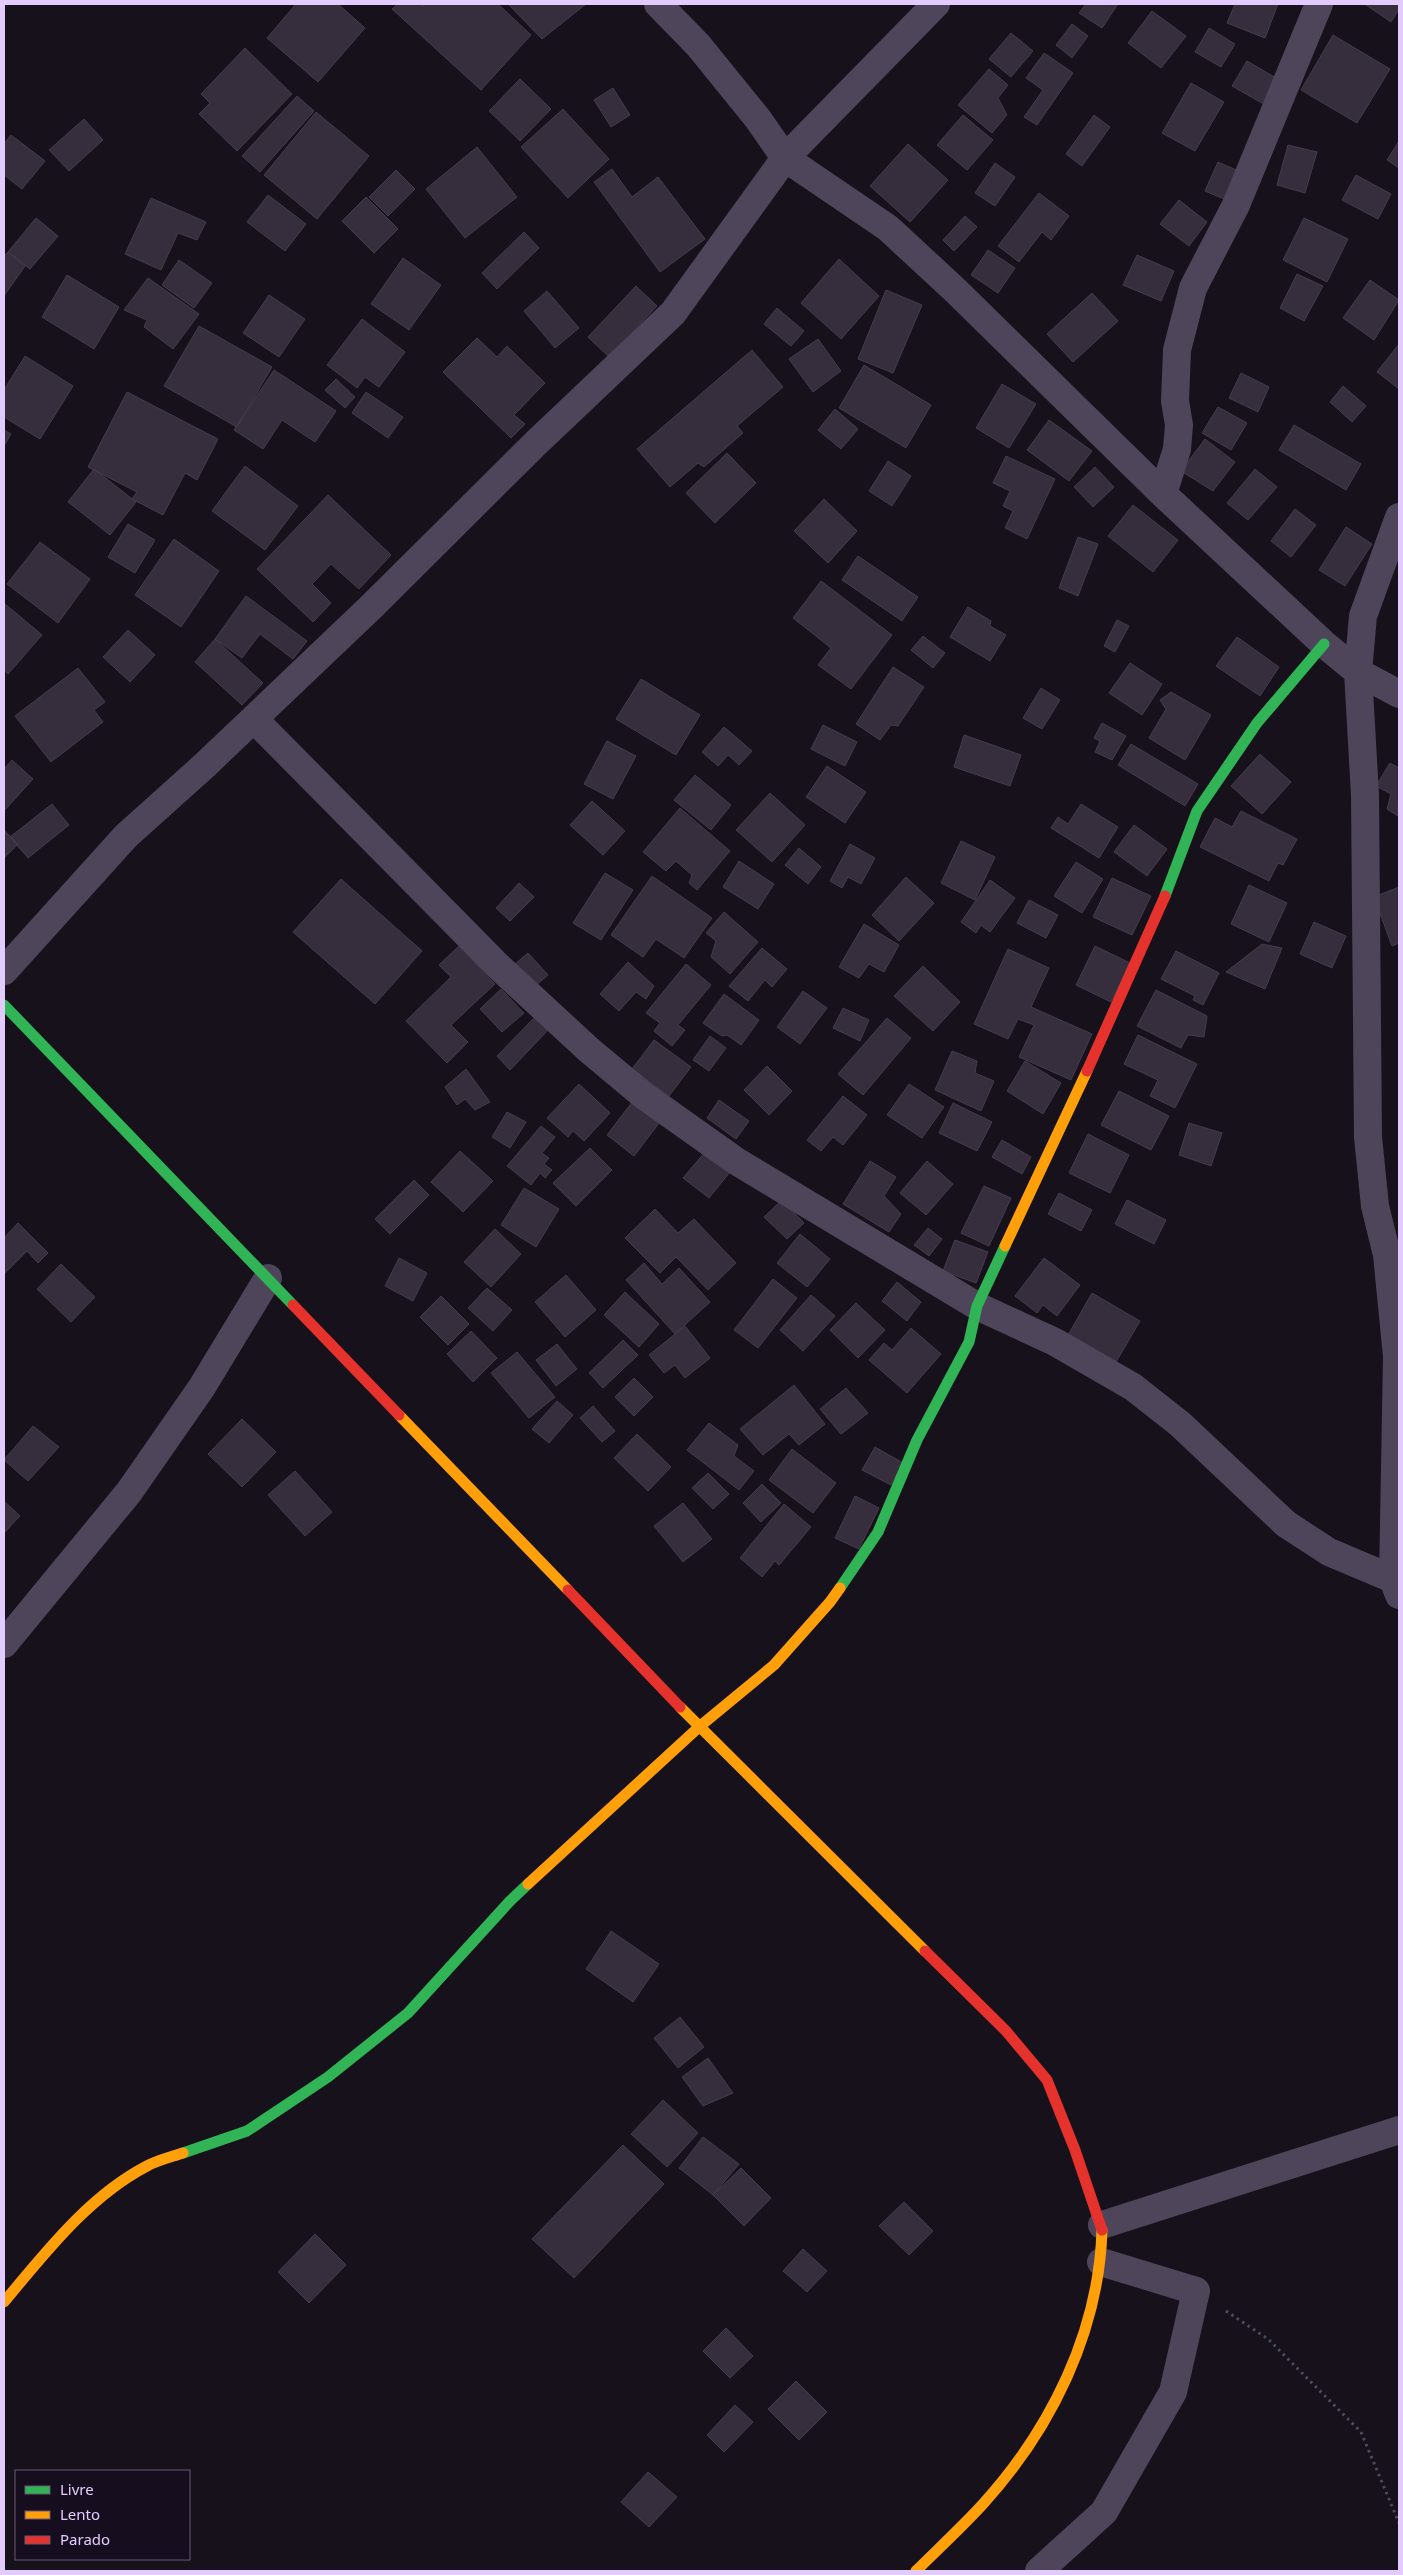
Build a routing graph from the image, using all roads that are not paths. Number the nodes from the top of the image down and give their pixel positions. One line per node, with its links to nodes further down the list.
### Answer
1 (658, 4): 4 (street)
2 (936, 4): 4 (street)
3 (1319, 4): 5 (street)
4 (785, 158): 5 (street); 10 (street)
5 (1163, 494): 7 (street)
6 (1399, 516): 8 (street)
7 (1324, 644): 8 (street); 14 (street)
8 (1358, 672): 9 (street); 15 (street)
9 (1399, 694)
10 (254, 719): 11 (street); 14 (street)
11 (4, 971)
12 (4, 1005): 13 (street)
13 (268, 1278): 16 (street); 17 (street)
14 (977, 1306): 15 (street); 17 (street)
15 (1396, 1587)
16 (4, 1644)
17 (699, 1727): 19 (street); 21 (street)
18 (1399, 2130): 19 (street)
19 (1102, 2225): 20 (street)
20 (1101, 2262): 22 (street); 23 (street)
21 (4, 2302)
22 (916, 2571)
23 (1039, 2571)

